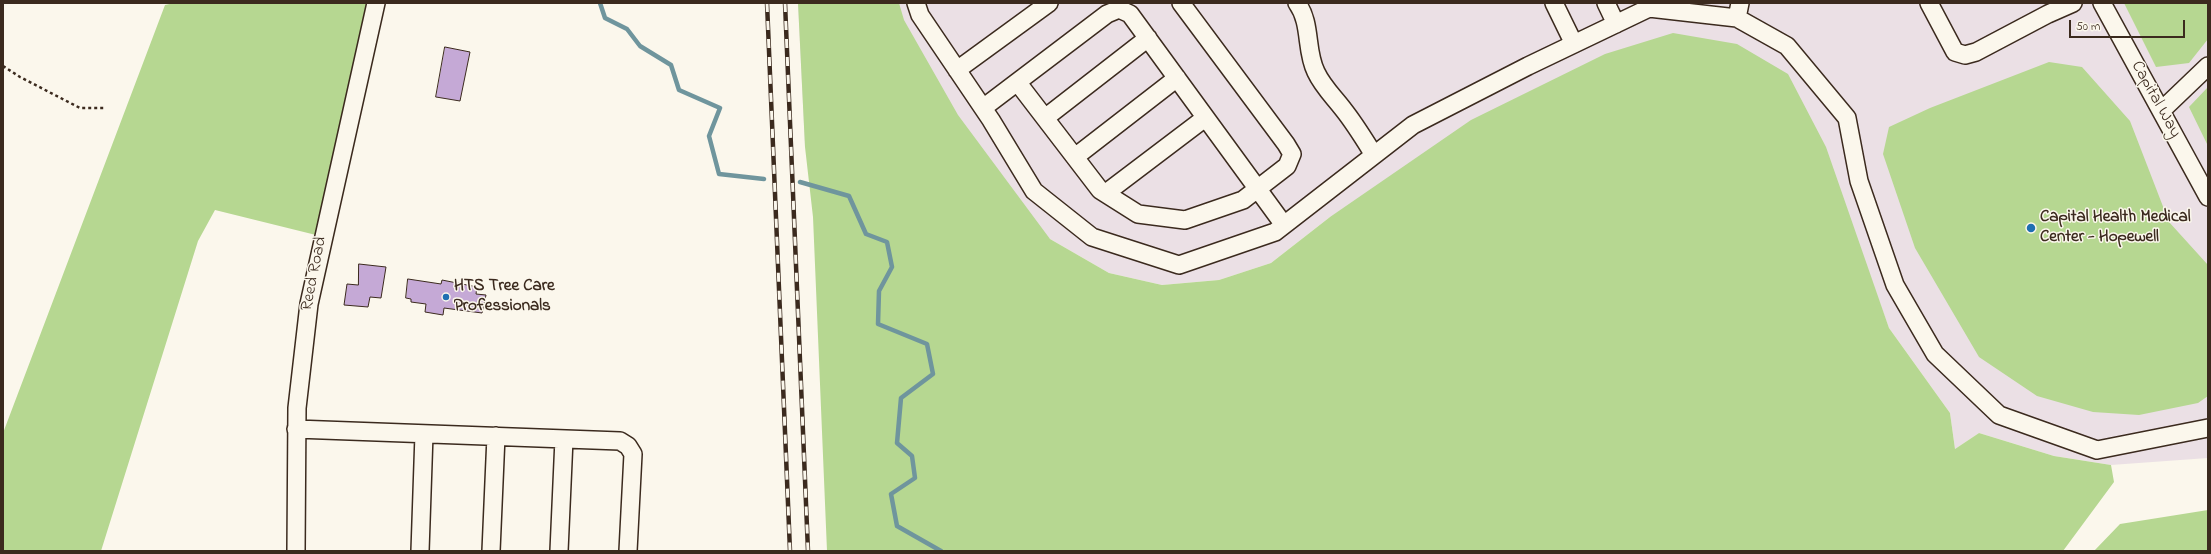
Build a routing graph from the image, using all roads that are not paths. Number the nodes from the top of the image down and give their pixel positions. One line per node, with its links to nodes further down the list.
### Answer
1 (376, 3): 31 (street, Reed Road)
2 (916, 3): 17 (street)
3 (1049, 3): 17 (street)
4 (1181, 3): 26 (street)
5 (1296, 3): 24 (street)
6 (1554, 3): 15 (street)
7 (1606, 3): 13 (street)
8 (1929, 3): 11 (street)
9 (2073, 3): 11 (street)
10 (2102, 3): 21 (street, Capital Way)
11 (2045, 8)
12 (1739, 10): 13 (street); 30 (street)
13 (1616, 24): 15 (street)
14 (1148, 38): 18 (street); 19 (street); 22 (street)
15 (1574, 44): 24 (street)
16 (2208, 66): 21 (street)
17 (957, 70): 20 (street)
18 (1177, 78): 23 (street); 25 (street)
19 (1018, 83): 20 (street); 22 (street)
20 (983, 108): 29 (street)
21 (2161, 111): 28 (street, Capital Way)
22 (1045, 118): 25 (street)
23 (1205, 118): 26 (street); 27 (street)
24 (1374, 155): 29 (street)
25 (1075, 158): 27 (street)
26 (1257, 190): 27 (street); 29 (street)
27 (1106, 194)
28 (2208, 197)
29 (1284, 225)
30 (2208, 428)
31 (296, 429): 32 (street); 35 (street, Reed Road)
32 (424, 434): 33 (street); 36 (street)
33 (496, 436): 34 (street); 37 (street)
34 (564, 439): 38 (street); 39 (street)
35 (296, 551)
36 (420, 551)
37 (491, 551)
38 (559, 551)
39 (628, 551)

